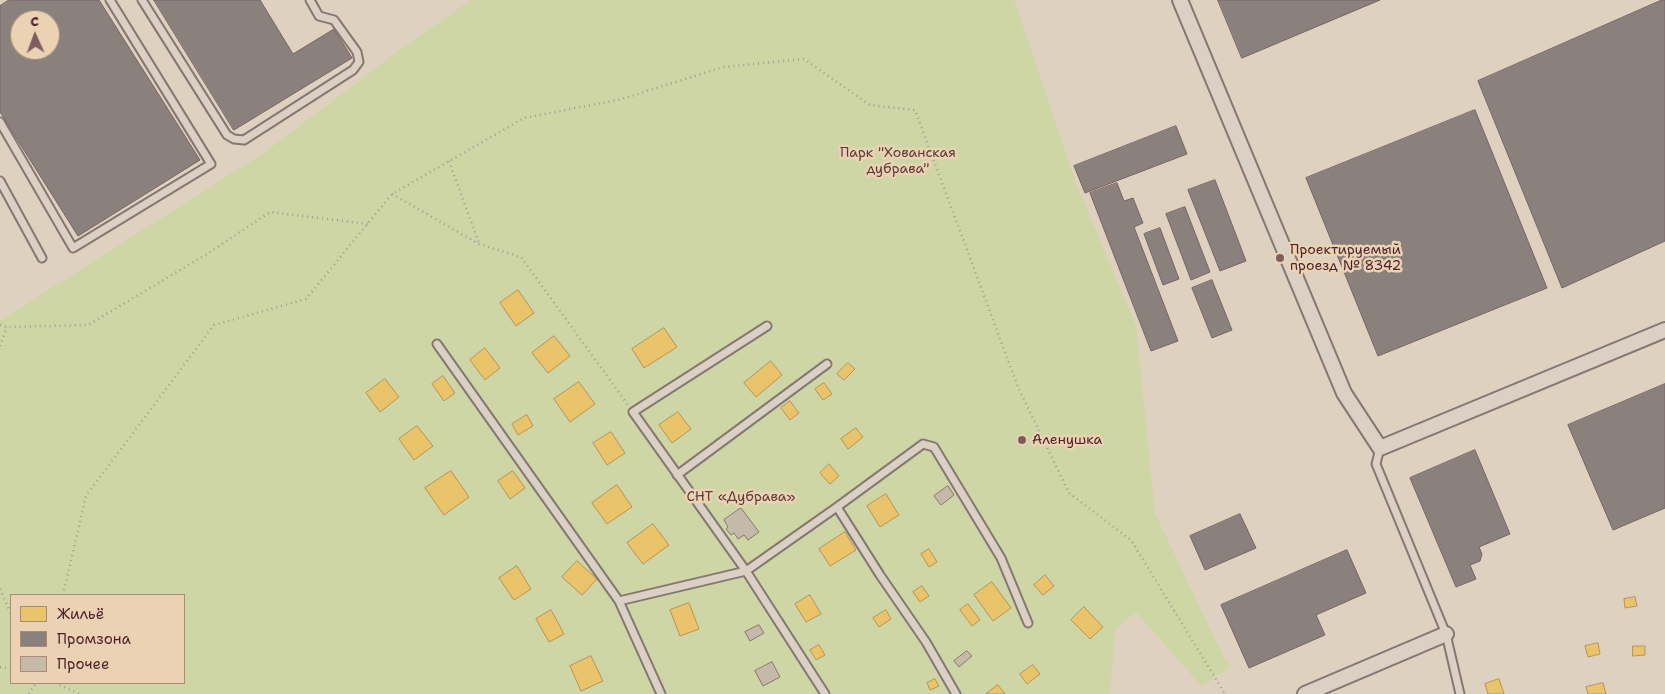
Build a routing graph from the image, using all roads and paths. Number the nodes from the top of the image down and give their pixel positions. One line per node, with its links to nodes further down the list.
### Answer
1 (110, 0): 5 (lane)
2 (142, 0): 3 (lane)
3 (310, 0)
4 (1180, 0): 20 (street)
5 (0, 122)
6 (450, 161): 8 (path); 10 (path); 35 (path)
7 (0, 181): 11 (lane)
8 (392, 194): 9 (path); 10 (path)
9 (368, 224): 14 (path); 25 (path)
10 (479, 244): 19 (path)
11 (42, 258)
12 (0, 325): 14 (path)
13 (766, 326): 19 (lane)
14 (7, 327): 17 (path)
15 (1665, 330): 20 (street)
16 (437, 344): 26 (lane)
17 (0, 346)
18 (828, 364): 21 (lane)
19 (633, 412): 21 (lane)
20 (1380, 448): 29 (lane)
21 (677, 475): 23 (lane)
22 (837, 507): 23 (lane); 28 (lane); 34 (lane)
23 (746, 571): 26 (lane); 33 (lane)
24 (0, 589): 27 (path)
25 (62, 594)
26 (619, 601): 32 (lane)
27 (10, 612)
28 (1028, 623)
29 (1446, 634): 36 (street); 37 (lane)
30 (57, 684): 31 (path)
31 (80, 694)
32 (661, 694)
33 (825, 694)
34 (956, 694)
35 (1225, 694)
36 (1304, 694)
37 (1460, 694)

